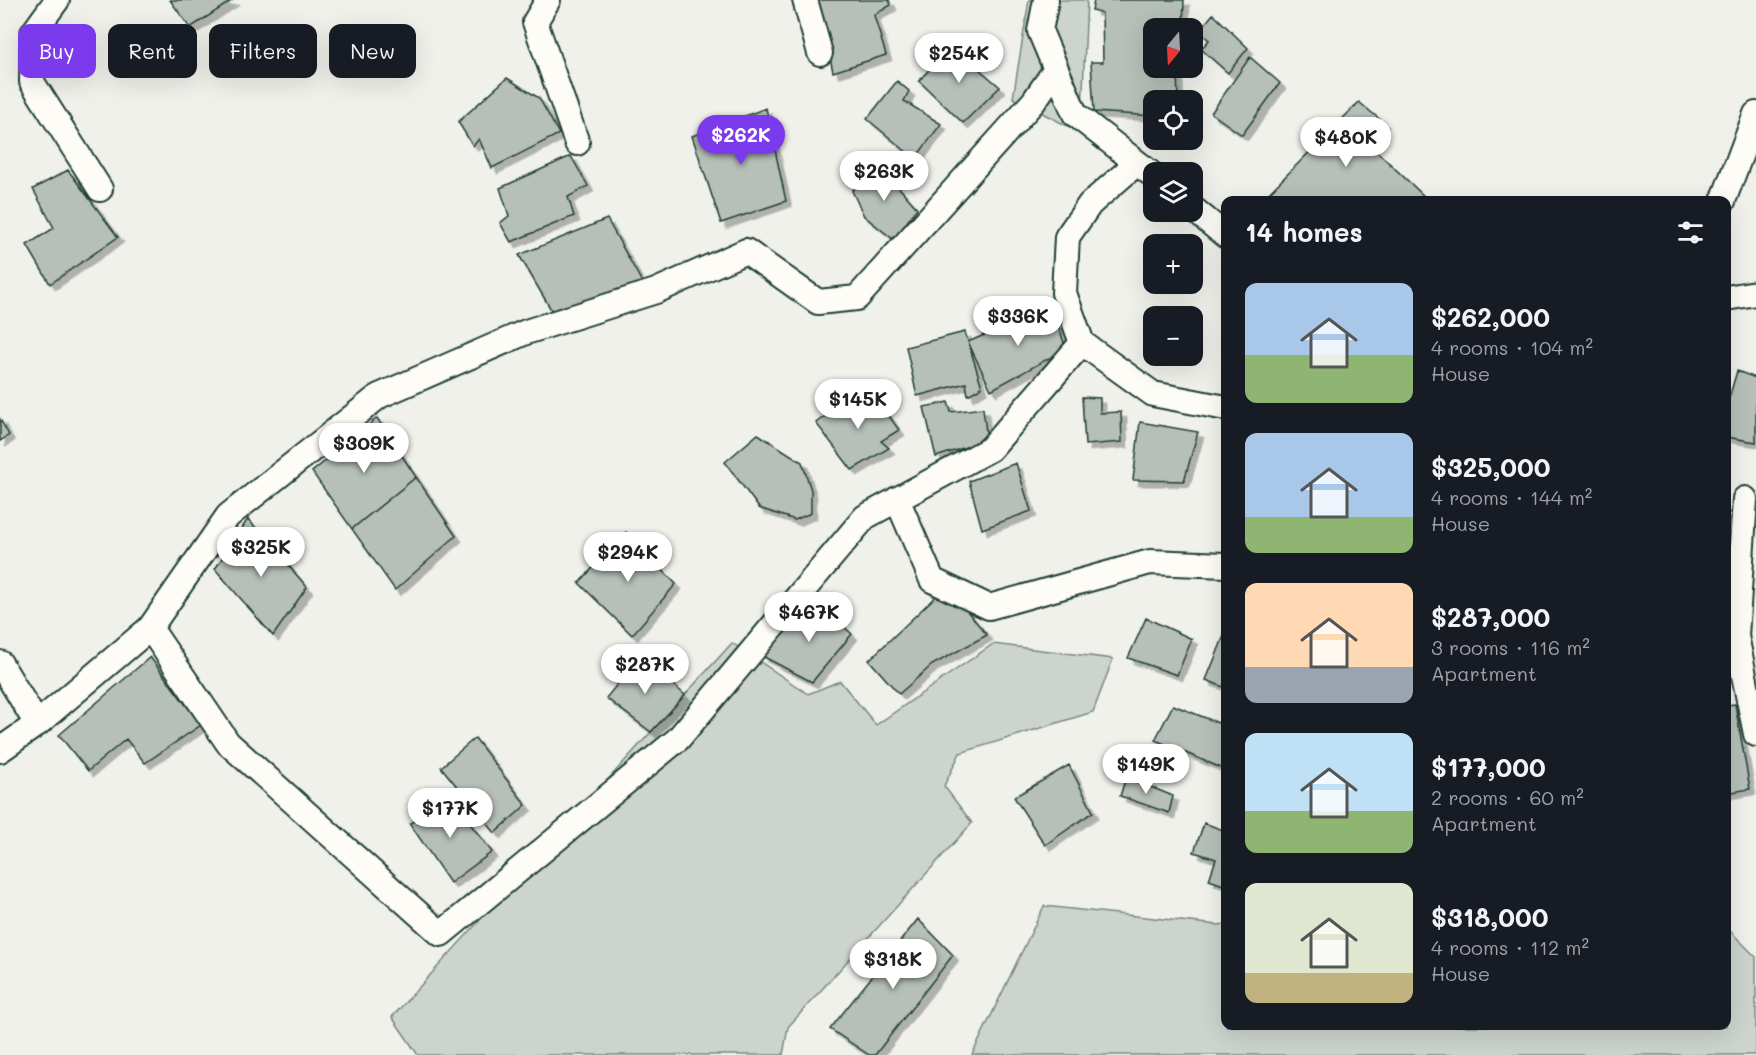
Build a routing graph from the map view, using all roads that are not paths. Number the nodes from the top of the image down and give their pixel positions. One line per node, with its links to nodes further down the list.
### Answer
1 (57, 0): 13 (street)
2 (548, 0): 8 (street)
3 (805, 0): 5 (street)
4 (1046, 0): 6 (street)
5 (820, 52)
6 (1056, 69): 11 (street); 24 (street)
7 (1756, 114): 10 (street)
8 (577, 143)
9 (1756, 150): 10 (street)
10 (1737, 165): 14 (street)
11 (1143, 167)
12 (1143, 170): 19 (street)
13 (100, 189)
14 (1725, 196)
15 (1203, 217): 16 (street)
16 (1221, 232)
17 (1756, 293): 18 (street)
18 (1731, 297)
19 (1082, 343): 20 (street); 22 (street)
20 (1221, 407)
21 (1743, 498): 25 (street)
22 (897, 499): 23 (street); 24 (street)
23 (1221, 565)
24 (150, 628): 27 (street)
25 (1746, 637): 28 (street)
26 (0, 663): 27 (street)
27 (37, 724): 29 (street)
28 (1756, 734)
29 (0, 750)

